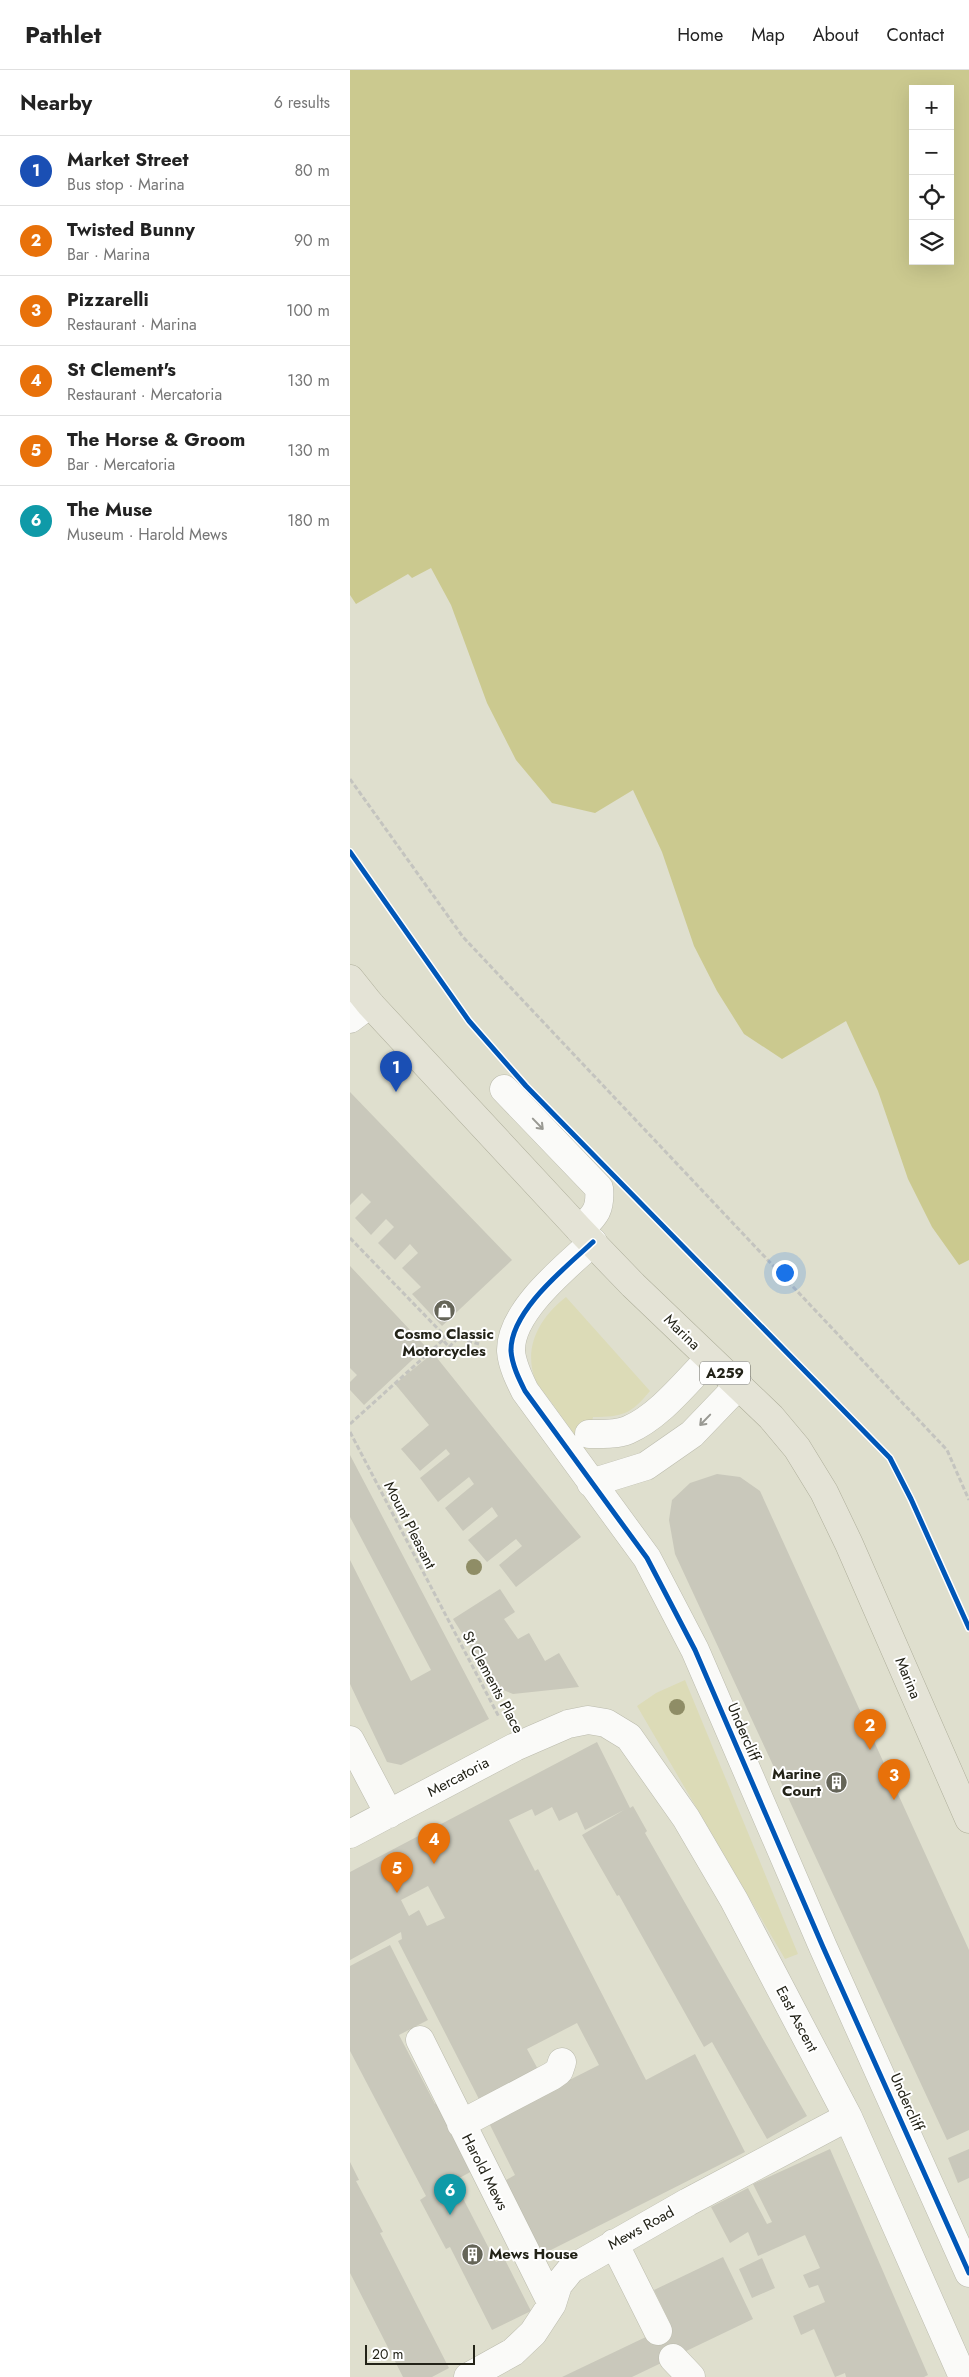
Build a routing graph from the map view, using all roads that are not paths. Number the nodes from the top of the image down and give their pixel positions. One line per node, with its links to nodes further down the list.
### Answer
1 (350, 979): 2 (highway, A259)
2 (360, 1012): 4 (highway, Marina / A259)
3 (504, 1089): 4 (street, Undercliff, one-way to 4)
4 (586, 1236): 5 (highway, Marina / A259); 8 (street, Undercliff)
5 (709, 1358): 6 (highway, Marina / A259); 7 (street)
6 (739, 1386): 8 (street, one-way to 8); 12 (highway, Marina / A259)
7 (589, 1434)
8 (591, 1483): 19 (street, Undercliff)
9 (568, 1724): 11 (street, Mercatoria); 16 (street, East Ascent)
10 (350, 1740): 11 (street)
11 (389, 1814): 13 (street, Mercatoria)
12 (969, 1818)
13 (350, 1834)
14 (420, 2040): 17 (street, Harold Mews)
15 (562, 2062): 17 (street)
16 (848, 2117): 18 (street, Mews Road); 23 (street, East Ascent)
17 (461, 2124): 20 (street, Harold Mews)
18 (614, 2243): 20 (street, Mews Road); 21 (street)
19 (969, 2273)
20 (552, 2304): 22 (street, Mews Road)
21 (658, 2331)
22 (468, 2377)
23 (963, 2377)

